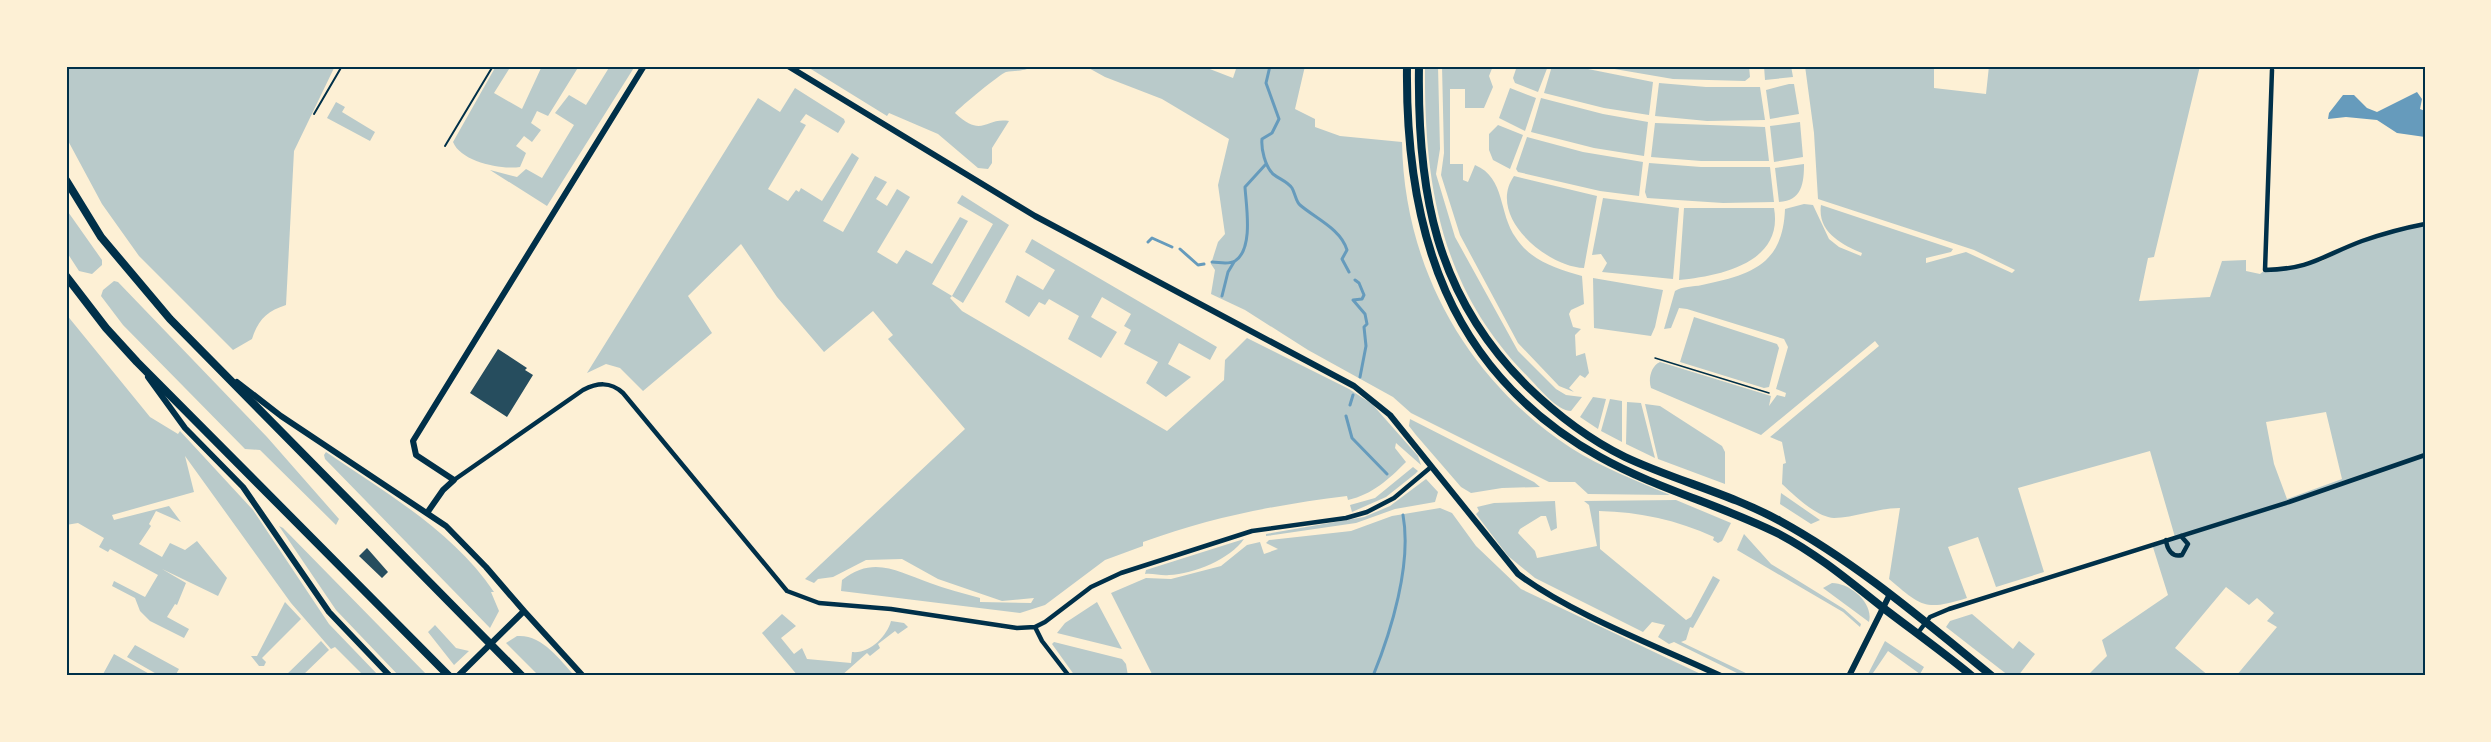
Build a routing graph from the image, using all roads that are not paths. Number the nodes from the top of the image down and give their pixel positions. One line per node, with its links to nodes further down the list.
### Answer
1 (342, 66): 8 (lane)
2 (493, 66): 9 (lane)
3 (644, 66): 17 (street)
4 (788, 66): 16 (street)
5 (1407, 66): 22 (main road)
6 (1419, 66): 21 (main road)
7 (2272, 70): 11 (street)
8 (314, 114)
9 (445, 146)
10 (66, 180): 14 (main road)
11 (2425, 224)
12 (66, 276): 13 (main road)
13 (137, 362): 27 (street); 28 (main road)
14 (221, 371): 18 (street); 30 (main road)
15 (2425, 455): 19 (street)
16 (1431, 467): 25 (street); 33 (street)
17 (454, 480): 18 (street); 25 (street)
18 (427, 513): 23 (street)
19 (2181, 536): 20 (street); 20 (street)
20 (2166, 540): 24 (street)
21 (1890, 594): 22 (street); 24 (main road)
22 (1882, 607): 26 (main road); 34 (street)
23 (524, 611): 29 (street); 31 (street)
24 (1925, 622): 26 (street); 36 (main road)
25 (1035, 627): 32 (street)
26 (1917, 634): 35 (main road)
27 (390, 676)
28 (448, 676)
29 (458, 676)
30 (522, 676)
31 (583, 676)
32 (1069, 676)
33 (1720, 676)
34 (1849, 676)
35 (1972, 676)
36 (1992, 676)

